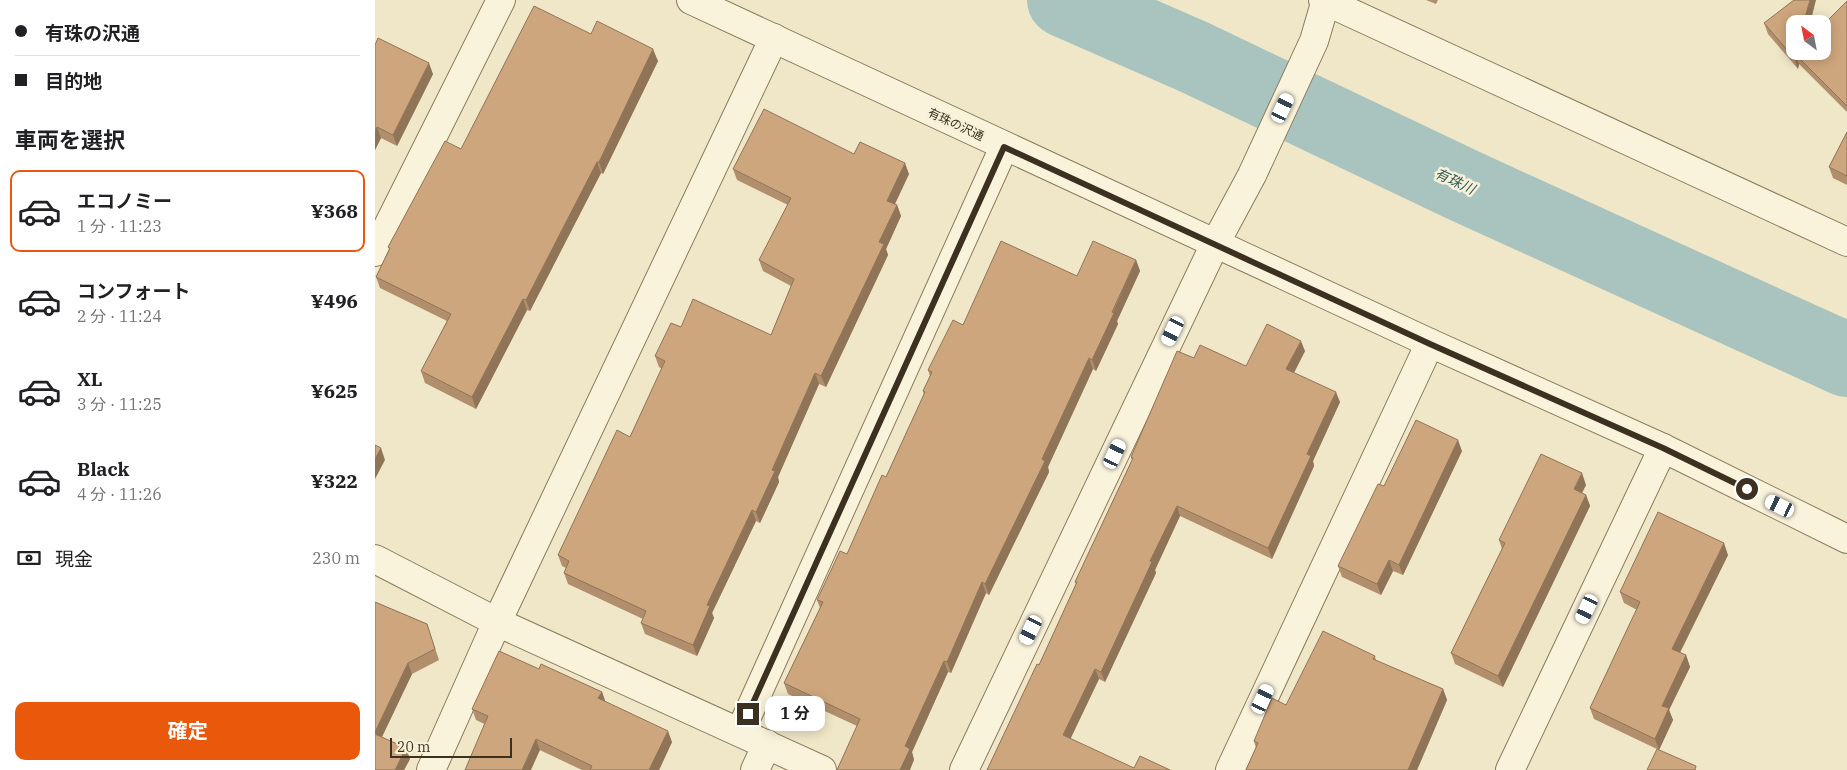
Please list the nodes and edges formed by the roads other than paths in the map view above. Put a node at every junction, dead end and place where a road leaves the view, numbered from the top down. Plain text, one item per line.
1 (501, 0) edge
2 (691, 0) edge
3 (1325, 0) edge
4 (774, 38) junction
5 (1004, 147) junction
6 (1847, 242) edge
7 (1215, 244) junction
8 (375, 252) edge
9 (1430, 344) junction
10 (1663, 448) junction
11 (1847, 539) edge
12 (375, 560) edge
13 (497, 622) junction
14 (740, 732) junction
15 (767, 744) junction
16 (431, 770) edge
17 (755, 770) edge
18 (822, 770) edge
19 (964, 770) edge
20 (1229, 770) edge
21 (1510, 770) edge

1 - 8 street
2 - 4 street, 有珠の沢通
3 - 6 street
3 - 7 street
4 - 5 street, 有珠の沢通
4 - 13 street
5 - 7 street, 有珠の沢通
5 - 14 street
7 - 9 street, 有珠の沢通
7 - 19 street
9 - 10 street, 有珠の沢通
9 - 20 street
10 - 11 street, 有珠の沢通
10 - 21 street
12 - 13 street
13 - 14 street
13 - 16 street
14 - 15 street
15 - 17 street
15 - 18 street

